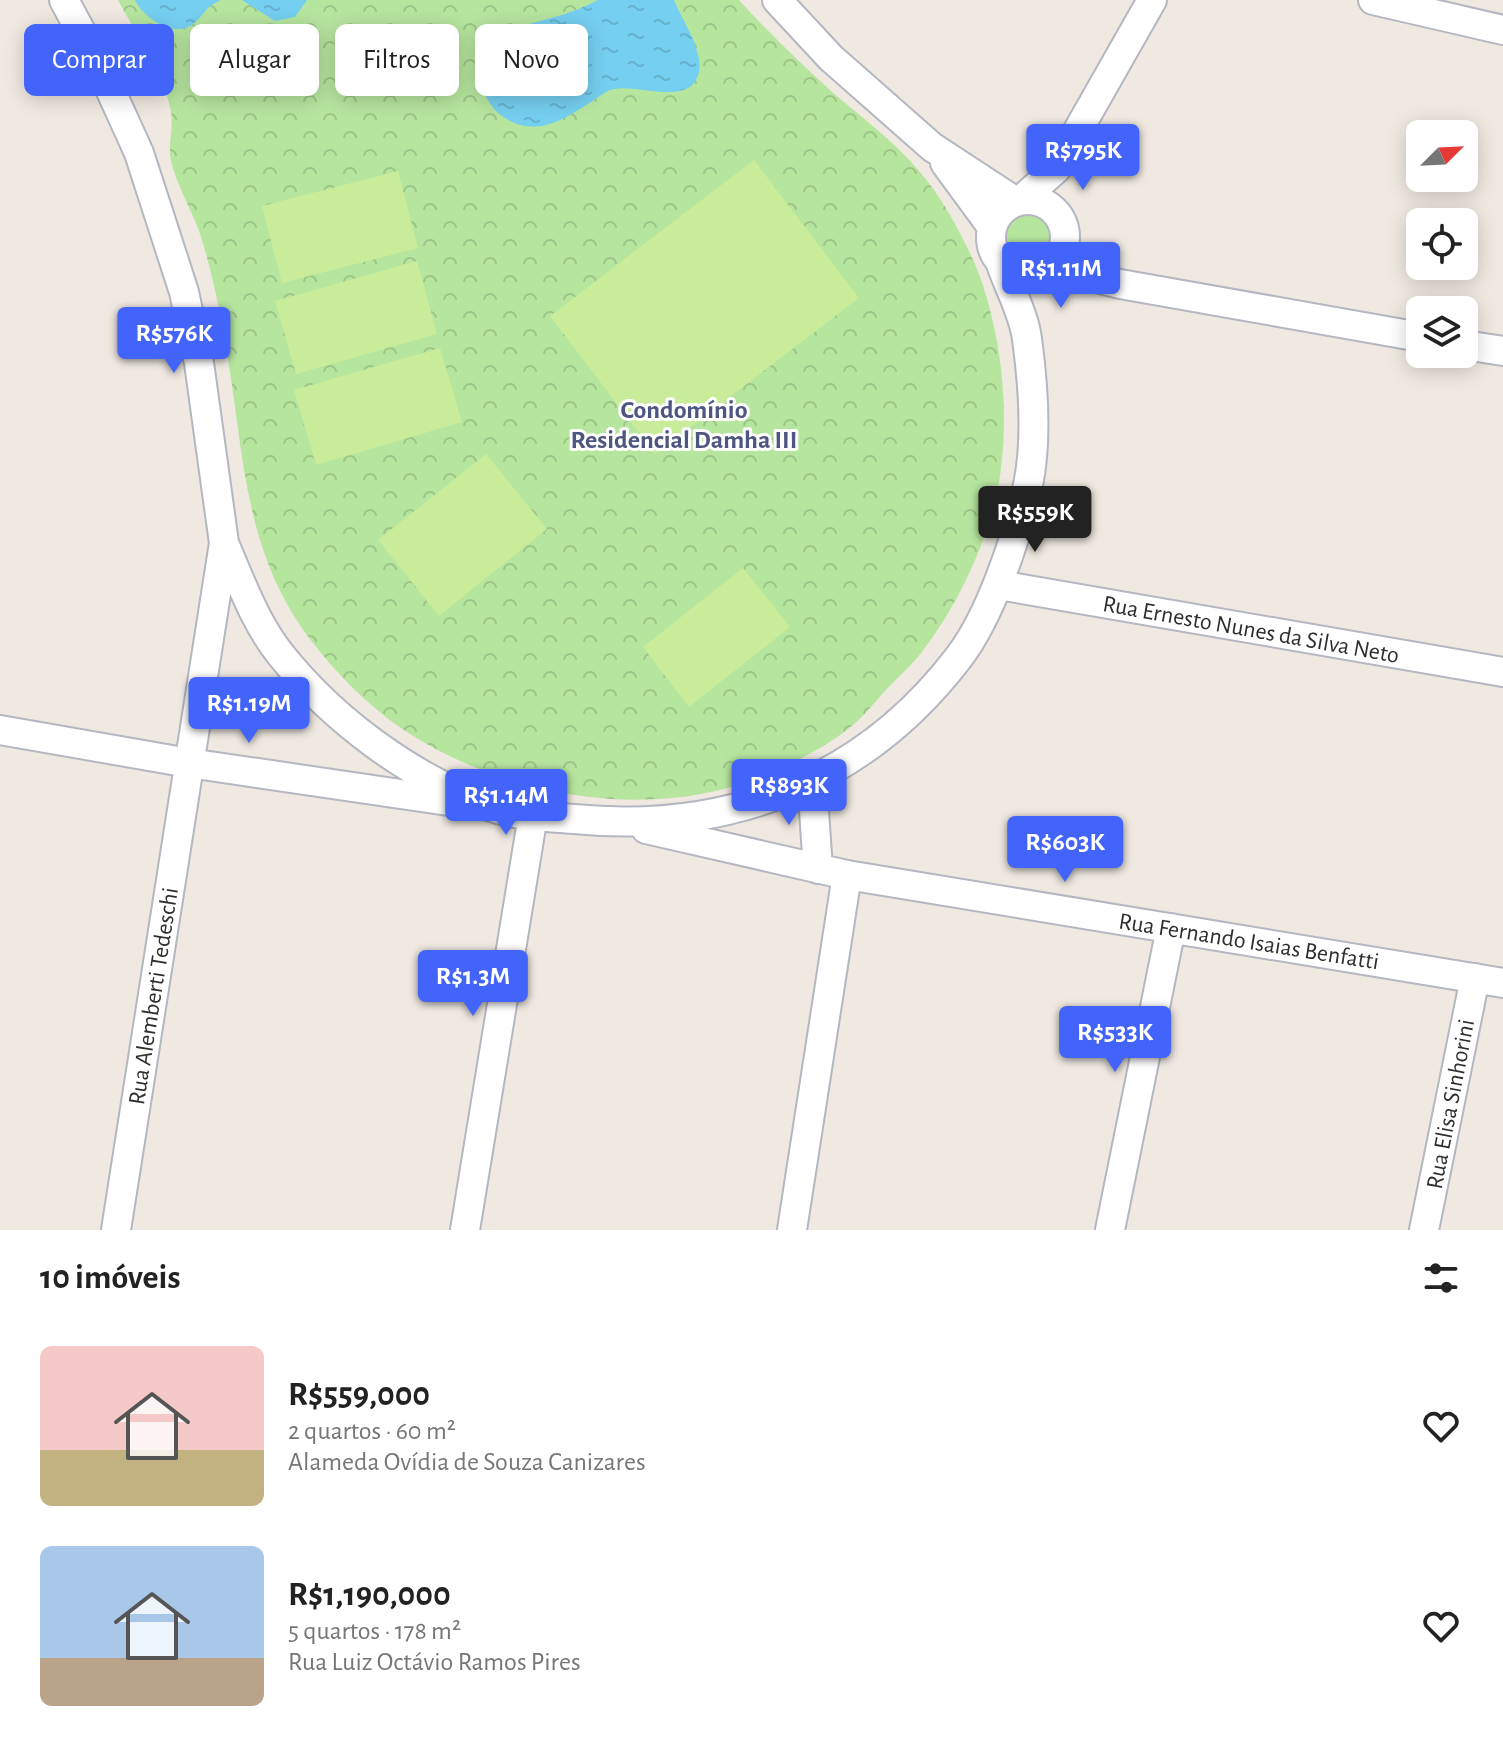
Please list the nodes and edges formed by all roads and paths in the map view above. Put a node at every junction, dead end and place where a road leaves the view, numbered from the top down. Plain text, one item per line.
1 (64, 0) edge
2 (777, 0) edge
3 (1152, 0) edge
4 (1373, 0) edge
5 (1503, 30) edge
6 (932, 147) junction
7 (1056, 169) junction
8 (1018, 201) junction
9 (992, 227) junction
10 (1054, 249) junction
11 (1001, 264) junction
12 (1406, 335) edge
13 (1027, 336) junction
14 (1478, 347) edge
15 (1503, 351) edge
16 (224, 543) junction
17 (999, 585) junction
18 (1503, 672) edge
19 (0, 730) edge
20 (189, 763) junction
21 (812, 782) junction
22 (490, 807) junction
23 (533, 815) junction
24 (619, 824) junction
25 (818, 869) junction
26 (847, 875) junction
27 (1171, 928) junction
28 (1475, 978) junction
29 (1503, 983) edge
30 (116, 1230) edge
31 (465, 1230) edge
32 (792, 1230) edge
33 (1110, 1230) edge
34 (1424, 1230) edge

1 - 16 street
2 - 6 street
3 - 7 street
4 - 5 street
6 - 8 street
6 - 9 street
7 - 8 street
7 - 10 street
8 - 9 street
8 - 10 street
9 - 11 street
10 - 11 street
10 - 12 street
10 - 13 street
11 - 13 street
13 - 17 street
14 - 15 street
16 - 20 street, Rua Alemberti Tedeschi
16 - 22 street
17 - 18 street, Rua Ernesto Nunes da Silva Neto
17 - 21 street
19 - 20 street
20 - 22 street
20 - 30 street, Rua Alemberti Tedeschi
21 - 24 street
21 - 25 street
22 - 23 street
23 - 24 street
23 - 31 street
24 - 25 street, Rua Fernando Isaias Benfatti
25 - 26 street, Rua Fernando Isaias Benfatti
26 - 27 street, Rua Fernando Isaias Benfatti
26 - 32 street
27 - 28 street, Rua Fernando Isaias Benfatti
27 - 33 street
28 - 29 street, Rua Fernando Isaias Benfatti
28 - 34 street, Rua Elisa Sinhorini

